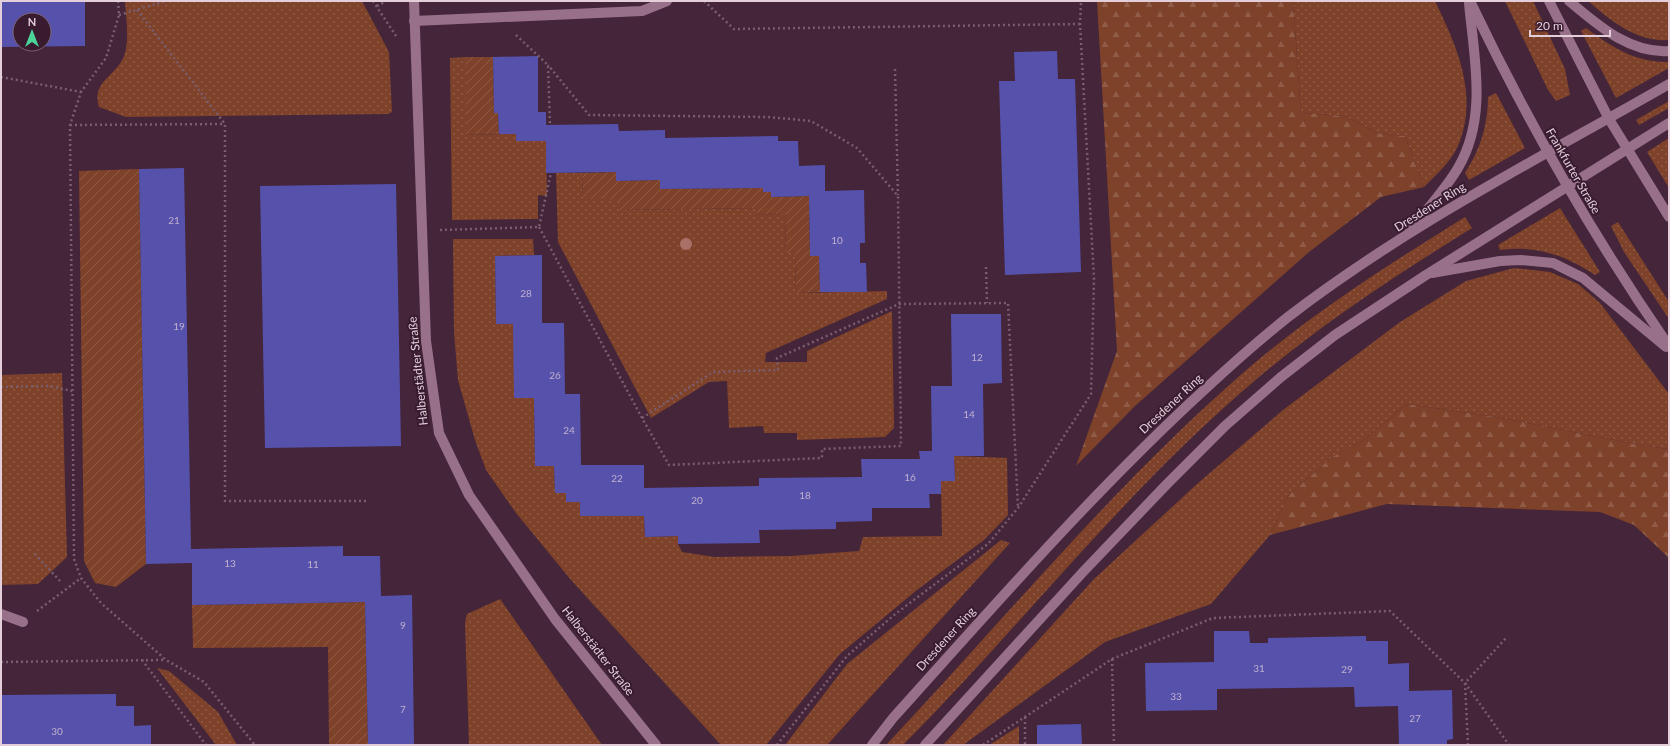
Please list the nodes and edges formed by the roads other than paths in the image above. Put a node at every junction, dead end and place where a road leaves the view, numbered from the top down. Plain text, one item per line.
1 (414, 1) edge
2 (667, 1) edge
3 (1469, 1) edge
4 (1549, 1) edge
5 (1569, 1) edge
6 (414, 21) junction
7 (1669, 51) edge
8 (1669, 84) edge
9 (1609, 119) junction
10 (1669, 123) edge
11 (1627, 150) junction
12 (1547, 153) junction
13 (1567, 188) junction
14 (1669, 217) edge
15 (1406, 236) junction
16 (1426, 274) junction
17 (1669, 346) edge
18 (1669, 350) edge
19 (1, 614) edge
20 (23, 622) road end
21 (656, 745) edge
22 (872, 745) edge
23 (925, 745) edge

1 - 6 street, Halberstädter Straße
2 - 6 street
3 - 12 street, Frankfurter Straße
3 - 15 street
4 - 9 street
5 - 7 street
6 - 21 street, Halberstädter Straße
8 - 9 street, Dresdener Ring
9 - 11 street
9 - 12 street, Dresdener Ring
10 - 11 street
11 - 13 street
11 - 14 street
12 - 13 street, Frankfurter Straße
12 - 15 street, Dresdener Ring
13 - 16 street
13 - 17 street, Frankfurter Straße
15 - 22 street, Dresdener Ring
16 - 18 street
16 - 23 street
19 - 20 street

